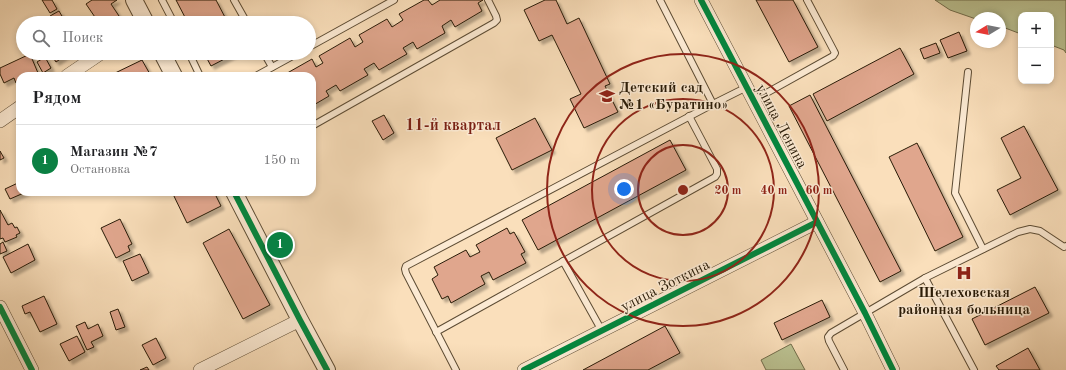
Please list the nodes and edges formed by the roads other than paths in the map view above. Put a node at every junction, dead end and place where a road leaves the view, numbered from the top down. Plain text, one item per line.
1 (134, 0) edge
2 (162, 0) edge
3 (234, 0) edge
4 (394, 0) edge
5 (488, 0) edge
6 (660, 0) edge
7 (701, 0) edge
8 (807, 0) edge
9 (142, 16) edge
10 (170, 16) edge
11 (243, 16) edge
12 (316, 43) edge
13 (91, 60) edge
14 (166, 60) edge
15 (192, 60) edge
16 (268, 60) edge
17 (285, 60) edge
18 (272, 67) junction
19 (73, 72) edge
20 (172, 72) edge
21 (198, 72) edge
22 (263, 72) edge
23 (968, 72) dead end
24 (747, 87) junction
25 (754, 100) junction
26 (713, 104) junction
27 (16, 111) edge
28 (689, 116) junction
29 (0, 121) edge
30 (316, 124) edge
31 (236, 196) edge
32 (818, 222) junction
33 (1065, 248) edge
34 (983, 249) junction
35 (563, 261) junction
36 (925, 278) junction
37 (0, 306) edge
38 (865, 313) junction
39 (300, 320) junction
40 (602, 331) junction
41 (436, 332) junction
42 (32, 370) edge
43 (200, 370) edge
44 (327, 370) edge
45 (456, 370) edge
46 (524, 370) edge
47 (844, 370) edge
48 (893, 370) edge
49 (974, 370) edge

1 - 9 street
2 - 10 lane
3 - 11 lane
4 - 12 lane
5 - 30 lane
6 - 26 lane
7 - 24 street, улица Ленина
8 - 25 lane
13 - 19 street
14 - 20 street
15 - 21 lane
16 - 18 lane
17 - 18 lane
18 - 22 lane
23 - 34 lane
24 - 25 street, улица Ленина
24 - 26 lane
25 - 32 street, улица Ленина
26 - 28 lane
27 - 29 street
28 - 35 lane
28 - 41 lane
31 - 39 street
32 - 38 street, улица Ленина
32 - 40 street, улица Зоткина
33 - 34 lane
34 - 36 lane
35 - 40 lane
35 - 41 lane
36 - 38 lane
36 - 49 lane
37 - 42 street
38 - 47 lane
38 - 48 street, улица Ленина
39 - 43 street
39 - 44 street
40 - 46 street, улица Зоткина
41 - 45 lane

